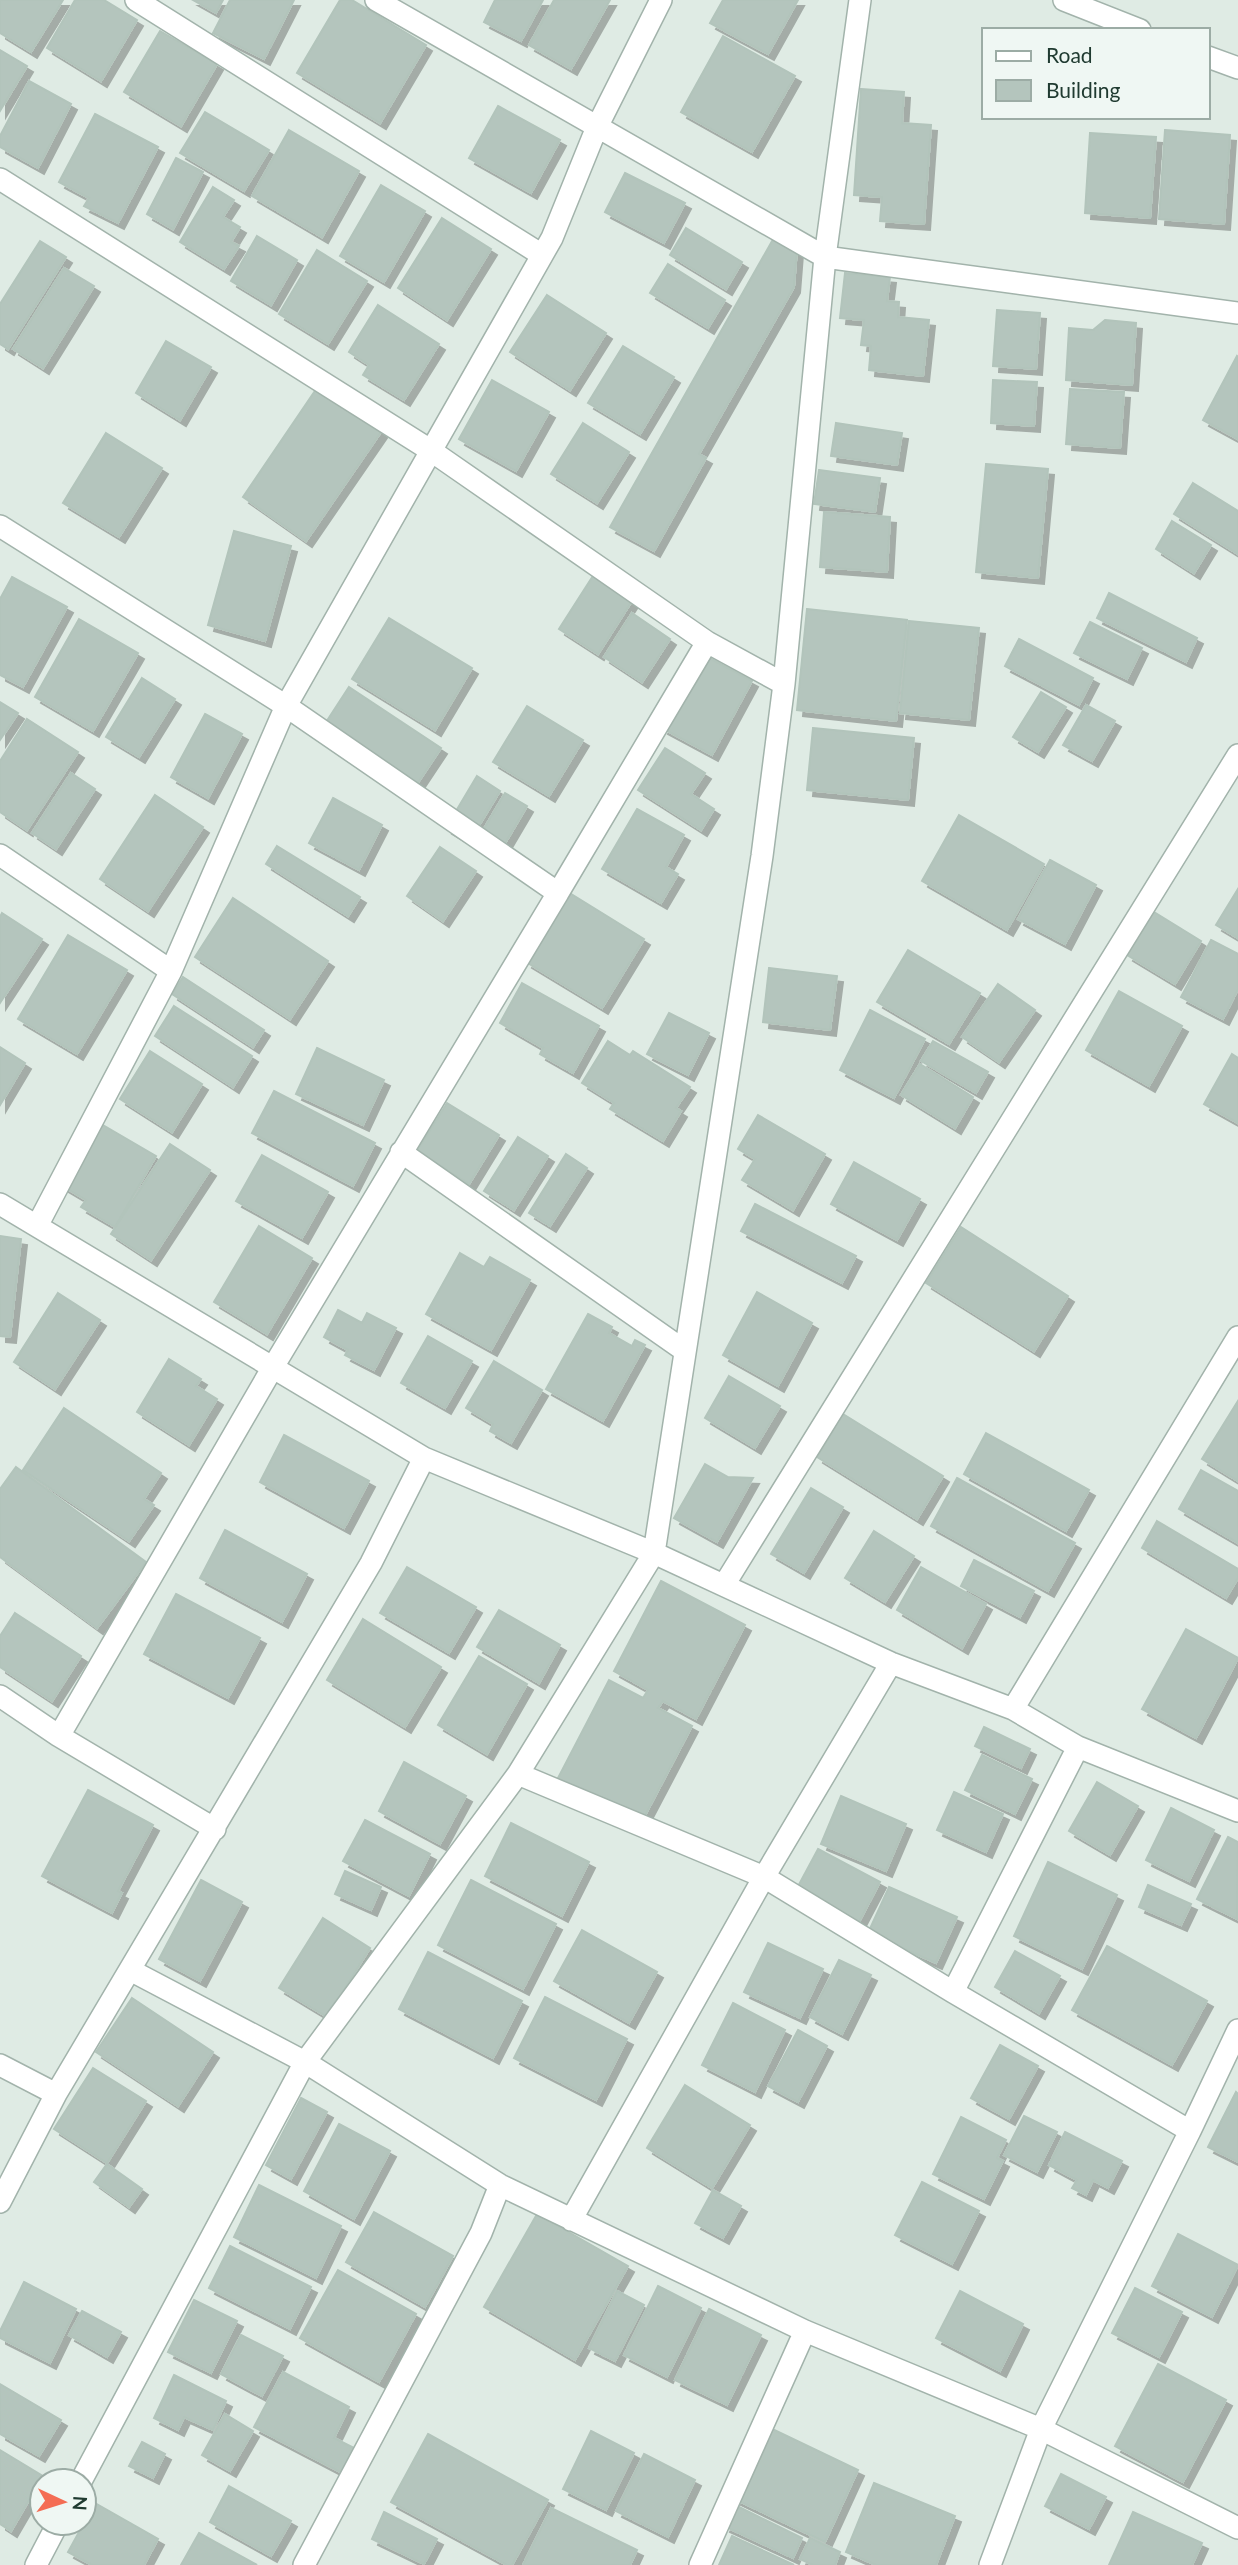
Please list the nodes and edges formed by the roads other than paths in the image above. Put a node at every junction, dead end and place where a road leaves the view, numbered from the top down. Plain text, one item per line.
1 (136, 0) edge
2 (376, 0) edge
3 (661, 0) edge
4 (860, 0) edge
5 (1063, 0) edge
6 (1135, 28) edge
7 (1210, 58) edge
8 (1238, 68) edge
9 (597, 127) junction
10 (0, 179) edge
11 (542, 255) junction
12 (825, 257) junction
13 (1238, 313) edge
14 (430, 450) junction
15 (0, 526) edge
16 (707, 642) junction
17 (784, 684) junction
18 (286, 706) junction
19 (1238, 755) edge
20 (0, 855) edge
21 (558, 893) junction
22 (171, 971) junction
23 (401, 1152) junction
24 (0, 1204) edge
25 (37, 1226) junction
26 (1238, 1337) edge
27 (685, 1351) junction
28 (273, 1367) junction
29 (424, 1458) junction
30 (654, 1553) junction
31 (724, 1586) junction
32 (891, 1663) junction
33 (0, 1696) edge
34 (1013, 1709) junction
35 (59, 1736) junction
36 (1078, 1747) junction
37 (518, 1774) junction
38 (1238, 1811) edge
39 (215, 1829) junction
40 (764, 1877) junction
41 (130, 1970) junction
42 (953, 1992) junction
43 (1238, 2030) edge
44 (305, 2062) junction
45 (0, 2066) edge
46 (57, 2094) junction
47 (1190, 2131) junction
48 (500, 2185) junction
49 (0, 2202) edge
50 (570, 2220) junction
51 (805, 2331) junction
52 (1041, 2429) junction
53 (88, 2467) edge
54 (1238, 2528) edge
55 (51, 2537) edge
56 (36, 2565) edge
57 (304, 2565) edge
58 (700, 2565) edge
59 (990, 2565) edge

1 - 11 street
2 - 9 street
3 - 9 street
4 - 12 street
5 - 6 street
7 - 8 street
9 - 11 street
9 - 12 street
10 - 14 street
11 - 14 street
12 - 13 street
12 - 17 street
14 - 16 street
14 - 18 street
15 - 18 street
16 - 17 street
16 - 21 street
17 - 27 street
18 - 21 street
18 - 22 street
19 - 31 street
20 - 22 street
21 - 23 street
22 - 25 street
23 - 27 street
23 - 28 street
24 - 25 street
25 - 28 street
26 - 34 street
27 - 30 street
28 - 29 street
28 - 35 street
29 - 30 street
29 - 39 street
30 - 31 street
30 - 37 street
31 - 32 street
32 - 34 street
32 - 40 street
33 - 35 street
34 - 36 street
35 - 39 street
36 - 38 street
36 - 42 street
37 - 40 street
37 - 44 street
39 - 41 street
40 - 42 street
40 - 50 street
41 - 44 street
41 - 46 street
42 - 47 street
43 - 47 street
44 - 48 street
44 - 53 street
45 - 46 street
46 - 49 street
47 - 52 street
48 - 50 street
48 - 57 street
50 - 51 street
51 - 52 street
51 - 58 street
52 - 54 street
52 - 59 street
55 - 56 street

